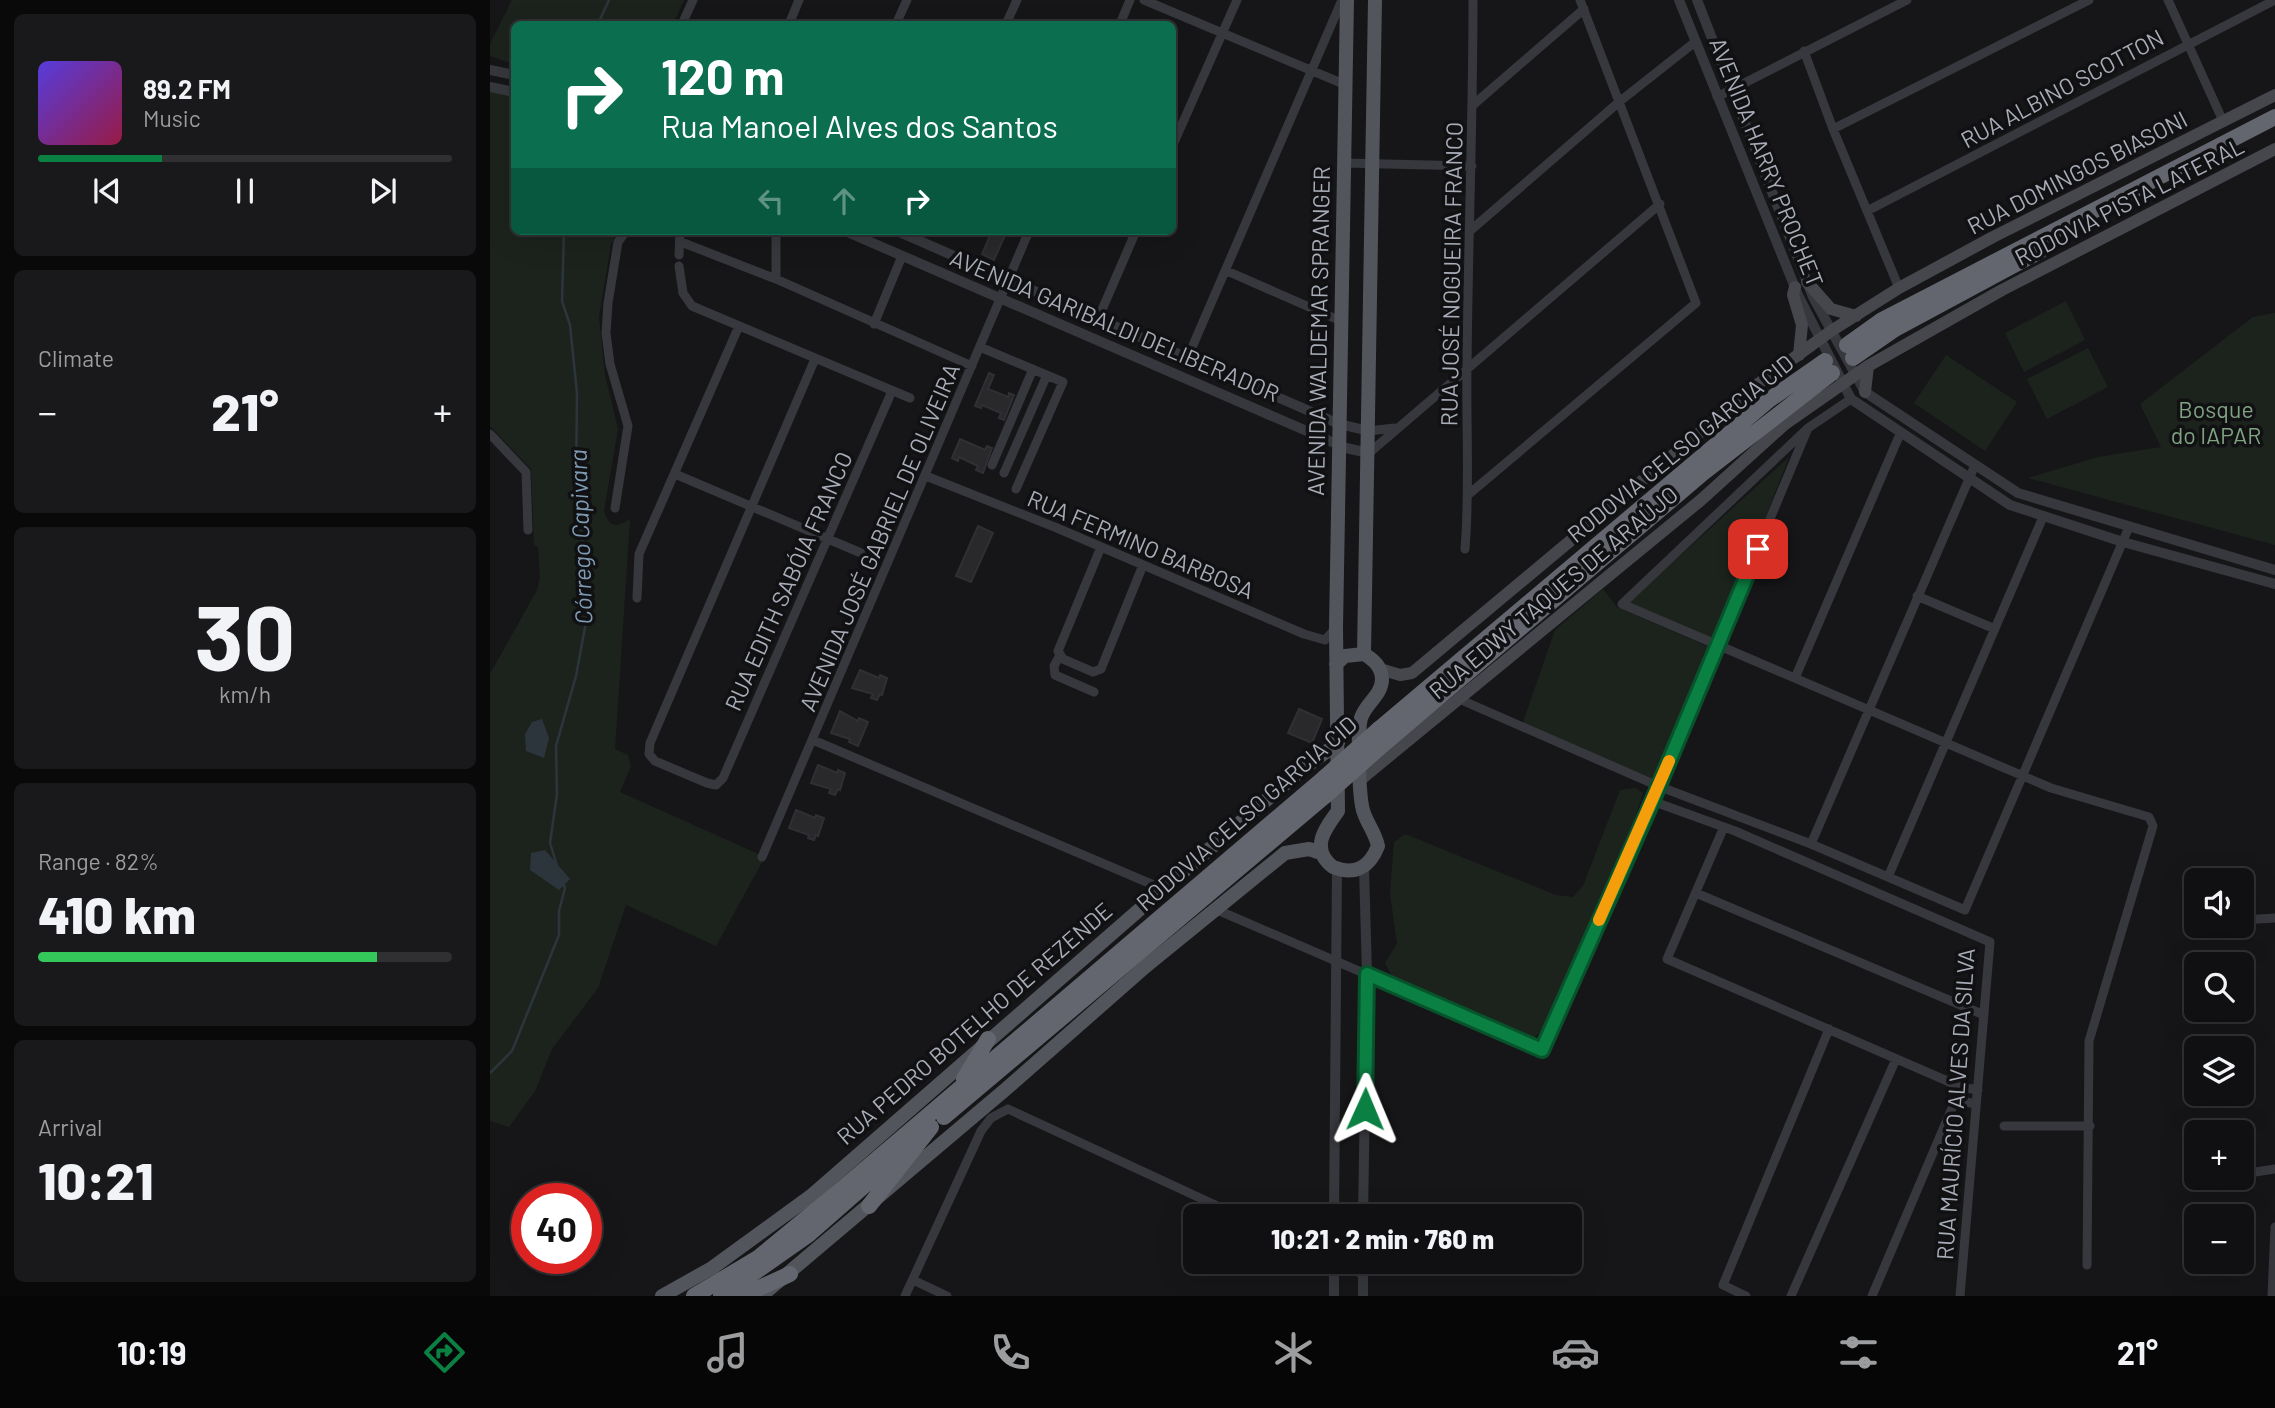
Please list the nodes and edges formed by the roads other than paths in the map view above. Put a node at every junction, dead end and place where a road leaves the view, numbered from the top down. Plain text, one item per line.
1 (693, 0) edge
2 (799, 0) edge
3 (907, 0) edge
4 (1017, 0) edge
5 (1130, 0) edge
6 (1144, 0) edge
7 (1237, 0) edge
8 (1345, 0) edge
9 (1375, 0) edge
10 (1473, 0) edge
11 (1679, 0) edge
12 (1697, 0) edge
13 (1907, 0) edge
14 (2089, 0) edge
15 (2168, 0) edge
16 (2275, 0) edge
17 (1582, 5) edge
18 (683, 21) edge
19 (790, 21) edge
20 (897, 21) edge
21 (1007, 21) edge
22 (1121, 21) edge
23 (1222, 32) junction
24 (1695, 42) junction
25 (2189, 43) junction
26 (1804, 51) junction
27 (490, 70) edge
28 (1312, 72) junction
29 (511, 74) edge
30 (1346, 85) junction
31 (490, 87) edge
32 (511, 91) edge
33 (1732, 91) junction
34 (2275, 95) edge
35 (1717, 97) junction
36 (1619, 102) junction
37 (1473, 105) junction
38 (2275, 117) edge
39 (2223, 121) junction
40 (1833, 129) junction
41 (2275, 129) edge
42 (1176, 138) edge
43 (2275, 149) edge
44 (1344, 163) junction
45 (1372, 164) junction
46 (1472, 166) junction
47 (1660, 204) junction
48 (1867, 211) junction
49 (1471, 230) junction
50 (623, 235) edge
51 (680, 235) edge
52 (776, 235) edge
53 (854, 235) edge
54 (913, 235) edge
55 (1027, 235) edge
56 (1134, 235) edge
57 (681, 242) junction
58 (679, 255) dead end
59 (902, 256) junction
60 (680, 266) dead end
61 (1227, 271) junction
62 (776, 279) junction
63 (1008, 280) junction
64 (1801, 285) junction
65 (1899, 288) junction
66 (1000, 297) junction
67 (1856, 316) junction
68 (1098, 319) junction
69 (1341, 321) junction
70 (874, 324) junction
71 (739, 326) junction
72 (1826, 335) junction
73 (980, 347) junction
74 (1899, 348) joint
75 (1799, 355) junction
76 (815, 359) junction
77 (1187, 359) junction
78 (972, 366) junction
79 (1868, 366) junction
80 (1033, 369) junction
81 (1466, 369) junction
82 (1833, 372) junction
83 (1046, 375) junction
84 (1856, 375) junction
85 (892, 391) junction
86 (1865, 392) junction
87 (910, 398) dead end
88 (1852, 399) junction
89 (1339, 424) junction
90 (1402, 425) junction
91 (1808, 428) junction
92 (1369, 430) junction
93 (490, 434) edge
94 (1900, 434) junction
95 (1771, 436) joint
96 (1340, 446) junction
97 (1369, 453) junction
98 (992, 465) dead end
99 (1975, 465) junction
100 (1004, 473) dead end
101 (675, 474) junction
102 (926, 476) junction
103 (1968, 480) junction
104 (1016, 489) dead end
105 (1469, 494) junction
106 (751, 507) junction
107 (615, 508) dead end
108 (2043, 517) junction
109 (2129, 527) junction
110 (528, 530) dead end
111 (827, 539) junction
112 (2123, 542) junction
113 (1101, 547) junction
114 (1465, 549) dead end
115 (861, 553) dead end
116 (1143, 565) junction
117 (2275, 570) edge
118 (2275, 584) edge
119 (1917, 596) junction
120 (637, 598) dead end
121 (1336, 628) junction
122 (1995, 629) junction
123 (1718, 645) junction
124 (1364, 654) junction
125 (1060, 655) junction
126 (1336, 664) junction
127 (1380, 669) junction
128 (1795, 678) junction
129 (1094, 692) dead end
130 (1460, 699) junction
131 (1868, 710) junction
132 (813, 740) junction
133 (1338, 743) junction
134 (1947, 743) junction
135 (2022, 776) junction
136 (1360, 780) junction
137 (1658, 786) junction
138 (1652, 802) junction
139 (1723, 828) junction
140 (1811, 844) junction
141 (1321, 853) junction
142 (762, 857) dead end
143 (1364, 868) junction
144 (1337, 869) junction
145 (1888, 877) junction
146 (1163, 889) junction
147 (1696, 893) junction
148 (1215, 909) junction
149 (2275, 918) edge
150 (2254, 919) edge
151 (1338, 962) junction
152 (1367, 974) junction
153 (1984, 1015) junction
154 (1829, 1029) junction
155 (988, 1039) junction
156 (1896, 1059) junction
157 (1961, 1087) junction
158 (1006, 1089) junction
159 (1978, 1090) junction
160 (955, 1094) junction
161 (1956, 1100) junction
162 (1976, 1104) junction
163 (1008, 1109) junction
164 (2004, 1126) dead end
165 (2090, 1126) junction
166 (931, 1127) junction
167 (954, 1133) junction
168 (974, 1145) junction
169 (2275, 1169) edge
170 (2254, 1172) edge
171 (1213, 1204) edge
172 (1335, 1204) edge
173 (1363, 1204) edge
174 (869, 1206) junction
175 (2275, 1227) edge
176 (2087, 1265) dead end
177 (790, 1274) junction
178 (1334, 1274) edge
179 (1363, 1274) edge
180 (913, 1280) junction
181 (662, 1296) edge
182 (694, 1296) edge
183 (721, 1296) edge
184 (742, 1296) edge
185 (761, 1296) edge
186 (905, 1296) edge
187 (947, 1296) edge
188 (1334, 1296) edge
189 (1363, 1296) edge
190 (1746, 1296) edge
191 (1791, 1296) edge
192 (1872, 1296) edge
193 (1960, 1296) edge
194 (2272, 1296) edge

1 - 18 street
2 - 19 street
3 - 20 street
4 - 21 street
5 - 22 street
6 - 23 street
7 - 23 street
8 - 28 street
8 - 30 main road, AVENIDA WALDEMAR SPRANGER
9 - 45 main road
10 - 37 street, RUA JOSÉ NOGUEIRA FRANCO
11 - 24 street, AVENIDA HARRY PROCHET
12 - 33 street, AVENIDA HARRY PROCHET
13 - 26 street
14 - 40 street
15 - 25 street
16 - 25 street, RUA ALBINO SCOTTON
17 - 36 street
17 - 37 street
23 - 28 street
23 - 42 street
24 - 35 street, AVENIDA HARRY PROCHET
24 - 36 street
25 - 39 street
25 - 48 street, RUA ALBINO SCOTTON
26 - 33 street
26 - 40 street
27 - 29 street
28 - 30 street
28 - 61 street
30 - 44 main road, AVENIDA WALDEMAR SPRANGER
31 - 32 street
33 - 35 street
33 - 64 street, AVENIDA HARRY PROCHET
34 - 39 main road, RUA DOMINGOS BIASONI
35 - 64 street, AVENIDA HARRY PROCHET
36 - 47 street
36 - 49 street
37 - 46 street, RUA JOSÉ NOGUEIRA FRANCO
38 - 41 highway
39 - 65 main road, RUA DOMINGOS BIASONI
40 - 48 street
43 - 74 main road, RODOVIA PISTA LATERAL
44 - 45 street
44 - 69 main road, AVENIDA WALDEMAR SPRANGER
45 - 46 street
45 - 92 main road
46 - 49 street, RUA JOSÉ NOGUEIRA FRANCO
47 - 81 street
47 - 105 street
48 - 65 street
49 - 81 street, RUA JOSÉ NOGUEIRA FRANCO
50 - 107 street
51 - 57 street
52 - 62 street
53 - 59 street, AVENIDA GARIBALDI DELIBERADOR
54 - 63 street, AVENIDA GARIBALDI DELIBERADOR
55 - 63 street, AVENIDA JOSÉ GABRIEL DE OLIVEIRA
56 - 68 street
57 - 58 street
57 - 62 street
59 - 66 street, AVENIDA GARIBALDI DELIBERADOR
59 - 70 street
60 - 71 street
61 - 69 street
61 - 77 street
62 - 70 street
63 - 66 street, AVENIDA JOSÉ GABRIEL DE OLIVEIRA
63 - 68 street, AVENIDA GARIBALDI DELIBERADOR
64 - 67 main road
64 - 72 street, AVENIDA HARRY PROCHET
64 - 75 main road
65 - 67 main road, RODOVIA CELSO GARCIA CID
66 - 73 street, AVENIDA JOSÉ GABRIEL DE OLIVEIRA
66 - 96 street, AVENIDA GARIBALDI DELIBERADOR
67 - 72 main road, RODOVIA CELSO GARCIA CID
68 - 77 street, AVENIDA GARIBALDI DELIBERADOR
69 - 89 main road, AVENIDA WALDEMAR SPRANGER
70 - 78 street
71 - 76 street
71 - 101 street
72 - 75 main road, RODOVIA CELSO GARCIA CID
72 - 82 street
72 - 84 street
73 - 78 street, AVENIDA JOSÉ GABRIEL DE OLIVEIRA
73 - 80 street
74 - 79 main road, RODOVIA CELSO GARCIA CID
75 - 127 main road, RODOVIA CELSO GARCIA CID
76 - 85 street
76 - 106 street
77 - 89 street, AVENIDA GARIBALDI DELIBERADOR
78 - 102 street, AVENIDA JOSÉ GABRIEL DE OLIVEIRA
79 - 84 main road, RODOVIA CELSO GARCIA CID
79 - 86 main road
80 - 83 street
80 - 98 street
81 - 90 street
81 - 105 street, RUA JOSÉ NOGUEIRA FRANCO
82 - 84 main road, RODOVIA CELSO GARCIA CID
82 - 88 street
82 - 95 main road, RODOVIA CELSO GARCIA CID
82 - 160 highway, RODOVIA CELSO GARCIA CID, bridge
82 - 166 highway, RODOVIA CELSO GARCIA CID, bridge
83 - 100 street
83 - 104 street
84 - 86 street
85 - 87 street
85 - 111 street, RUA EDITH SABÓIA FRANCO
86 - 99 street
88 - 91 street
88 - 94 street
89 - 92 street, AVENIDA GARIBALDI DELIBERADOR
89 - 96 main road, AVENIDA WALDEMAR SPRANGER
90 - 92 street
90 - 97 street
91 - 123 street
91 - 123 street
92 - 97 main road
93 - 110 street
94 - 103 street
94 - 128 street
95 - 130 main road, RUA EDWY TAQUES DE ARAÚJO
96 - 97 street, AVENIDA GARIBALDI DELIBERADOR
96 - 121 main road, AVENIDA WALDEMAR SPRANGER
97 - 124 main road
99 - 103 street
99 - 109 street
101 - 106 street
101 - 120 street
102 - 113 street, RUA FERMINO BARBOSA
102 - 132 street, AVENIDA JOSÉ GABRIEL DE OLIVEIRA
103 - 108 street
103 - 119 street
105 - 114 street, RUA JOSÉ NOGUEIRA FRANCO
106 - 111 street
106 - 111 street, RUA EDITH SABÓIA FRANCO
108 - 112 street
108 - 122 street
109 - 112 street
109 - 117 street
111 - 115 street
112 - 118 street
112 - 135 street
113 - 116 street, RUA FERMINO BARBOSA
113 - 125 street
116 - 121 street, RUA FERMINO BARBOSA
116 - 125 street
119 - 122 street
119 - 131 street
121 - 126 main road, AVENIDA WALDEMAR SPRANGER
122 - 134 street
123 - 128 street
123 - 137 street
124 - 126 main road
124 - 127 main road
125 - 129 street
126 - 133 main road, AVENIDA WALDEMAR SPRANGER
127 - 136 main road
128 - 131 street
130 - 136 main road, RUA EDWY TAQUES DE ARAÚJO
130 - 137 street
131 - 134 street
131 - 140 street
132 - 142 street, AVENIDA JOSÉ GABRIEL DE OLIVEIRA
132 - 146 street
133 - 141 main road, AVENIDA WALDEMAR SPRANGER
133 - 146 main road, RUA PEDRO BOTELHO DE REZENDE
134 - 135 street
134 - 145 street
135 - 145 street
135 - 165 street
136 - 143 main road
137 - 138 street
137 - 140 street
138 - 139 street, RUA MAURÍCIO ALVES DA SILVA
138 - 152 street
139 - 147 street
139 - 153 street, RUA MAURÍCIO ALVES DA SILVA
140 - 145 street
141 - 144 main road
141 - 148 main road
143 - 144 main road
143 - 152 street
144 - 151 street
146 - 155 main road, RUA PEDRO BOTELHO DE REZENDE
147 - 153 street
147 - 154 street
148 - 151 street
148 - 158 main road
149 - 150 street
151 - 152 street
151 - 172 street
152 - 173 street
153 - 159 street, RUA MAURÍCIO ALVES DA SILVA
154 - 156 street
154 - 190 street
155 - 160 highway
155 - 181 main road, RUA PEDRO BOTELHO DE REZENDE
156 - 157 street
156 - 191 street
157 - 159 street
157 - 161 street
158 - 163 street
158 - 167 main road
159 - 162 street, RUA MAURÍCIO ALVES DA SILVA
160 - 182 highway, RODOVIA CELSO GARCIA CID
161 - 162 street
161 - 192 street
162 - 193 street, RUA MAURÍCIO ALVES DA SILVA
163 - 168 street
163 - 171 street
164 - 165 street
165 - 176 street
166 - 174 highway
166 - 183 highway, RODOVIA CELSO GARCIA CID
167 - 168 street
167 - 174 main road
168 - 180 street
169 - 170 street
174 - 177 main road
175 - 194 street
177 - 184 highway
177 - 185 main road
178 - 188 street
179 - 189 street
180 - 186 street
180 - 187 street

